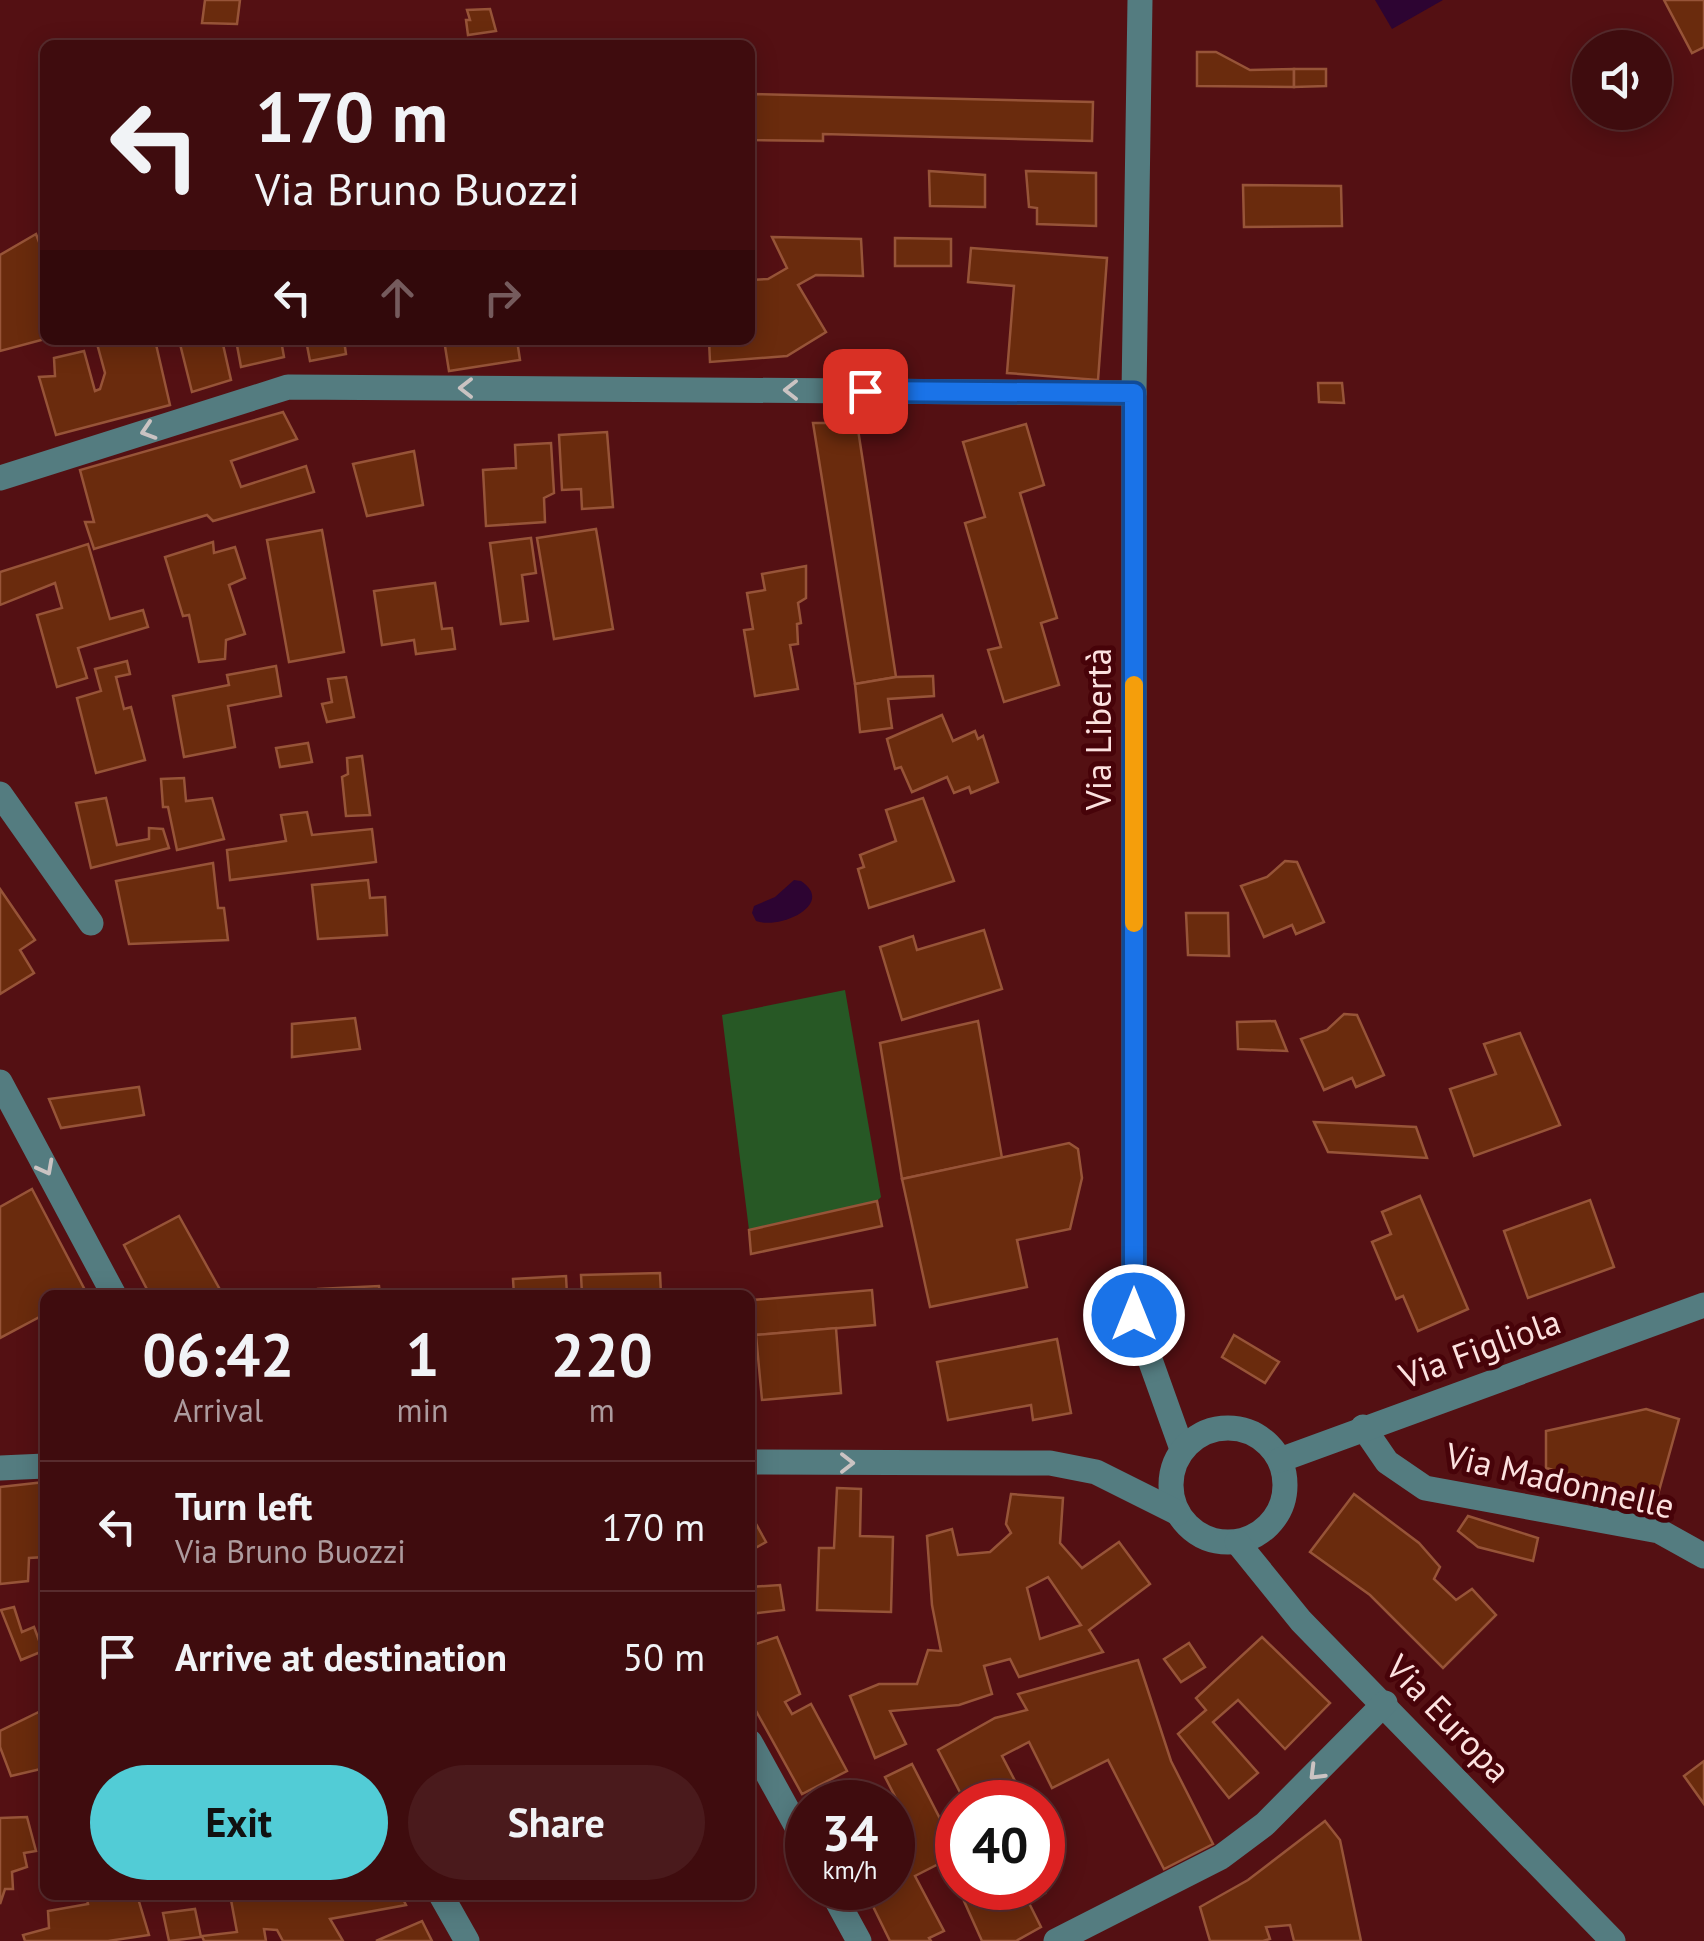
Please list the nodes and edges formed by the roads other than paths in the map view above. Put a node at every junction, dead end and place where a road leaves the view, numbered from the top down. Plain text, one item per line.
1 (1140, 0) edge
2 (1134, 393) junction
3 (0, 478) edge
4 (0, 794) edge
5 (91, 923) dead end
6 (0, 1082) edge
7 (111, 1290) edge
8 (1704, 1306) edge
9 (1363, 1427) junction
10 (1182, 1450) junction
11 (1280, 1460) junction
12 (755, 1462) edge
13 (40, 1466) edge
14 (0, 1468) edge
15 (1178, 1513) junction
16 (1237, 1542) junction
17 (1704, 1556) edge
18 (1385, 1703) junction
19 (755, 1751) edge
20 (785, 1805) edge
21 (445, 1900) edge
22 (842, 1910) edge
23 (467, 1941) edge
24 (859, 1941) edge
25 (1056, 1941) edge
26 (1613, 1941) edge

1 - 2 street, Via Libertà
2 -> 3 street
2 - 10 street, Via Libertà
4 - 5 street
6 -> 7 street
8 - 9 street, Via Figliola
9 - 11 street, Via Figliola
9 - 17 street, Via Madonnelle
10 - 11 street
10 - 15 street
11 - 16 street
12 -> 15 street
13 - 14 street
15 - 16 street
16 - 18 street, Via Europa
18 -> 25 street
18 - 26 street, Via Europa
19 - 20 street
21 - 23 street
22 - 24 street

